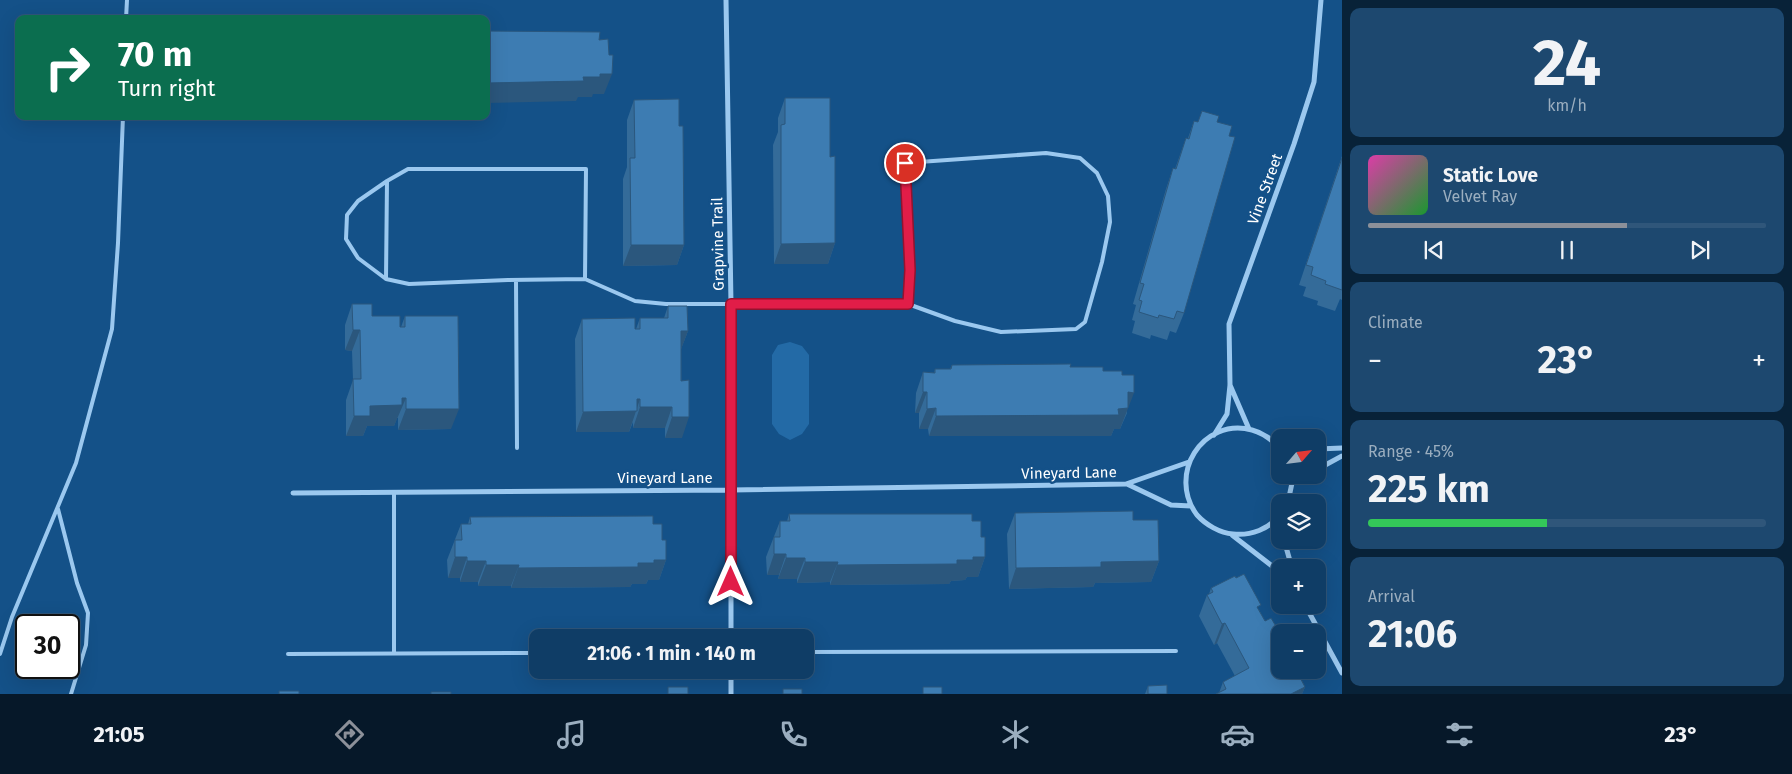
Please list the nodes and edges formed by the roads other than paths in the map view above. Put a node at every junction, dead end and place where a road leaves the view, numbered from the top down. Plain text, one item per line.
1 (127, 0) edge
2 (726, 0) edge
3 (1320, 0) edge
4 (126, 15) edge
5 (123, 120) edge
6 (387, 182) junction
7 (386, 279) junction
8 (585, 279) junction
9 (516, 280) junction
10 (731, 304) junction
11 (908, 304) junction
12 (1230, 384) junction
13 (1249, 429) junction
14 (1214, 434) junction
15 (1271, 440) edge
16 (516, 448) dead end
17 (1342, 448) edge
18 (1326, 449) edge
19 (1342, 456) edge
20 (1189, 462) junction
21 (1326, 465) edge
22 (1126, 484) junction
23 (731, 490) junction
24 (394, 493) junction
25 (293, 494) dead end
26 (1191, 506) junction
27 (58, 509) junction
28 (1271, 524) edge
29 (1232, 534) junction
30 (1271, 565) edge
31 (1310, 614) edge
32 (731, 629) edge
33 (1176, 651) dead end
34 (814, 652) edge
35 (394, 653) junction
36 (529, 653) edge
37 (0, 654) edge
38 (288, 654) dead end
39 (1342, 673) edge
40 (731, 679) edge
41 (71, 694) edge
42 (731, 694) edge

1 - 4 lane
2 - 10 street, Grapvine Trail
3 - 12 street, Vine Street
5 - 27 lane
6 - 7 lane
6 - 7 lane
6 - 8 lane
7 - 9 lane
8 - 9 lane
8 - 10 lane
9 - 16 lane
10 - 11 lane
10 - 23 street, Grapvine Trail
11 - 11 lane
12 - 13 street, Vine Street
12 - 14 street, Vine Street
13 - 14 street, Vine Street
13 - 15 street
14 - 20 street, Vine Street
17 - 18 street
19 - 21 street
20 - 22 street, Vineyard Lane
20 - 26 street, Vine Street
22 - 23 street, Vineyard Lane
22 - 26 street, Vineyard Lane
23 - 24 street, Vineyard Lane
23 - 32 street, Grapvine Trail
24 - 25 street, Vineyard Lane
24 - 35 lane
26 - 29 street, Vine Street
27 - 37 lane
27 - 41 lane
28 - 29 street, Vine Street
29 - 30 street, Vine Street
31 - 39 street
33 - 34 lane
35 - 36 lane
35 - 38 lane
40 - 42 street

